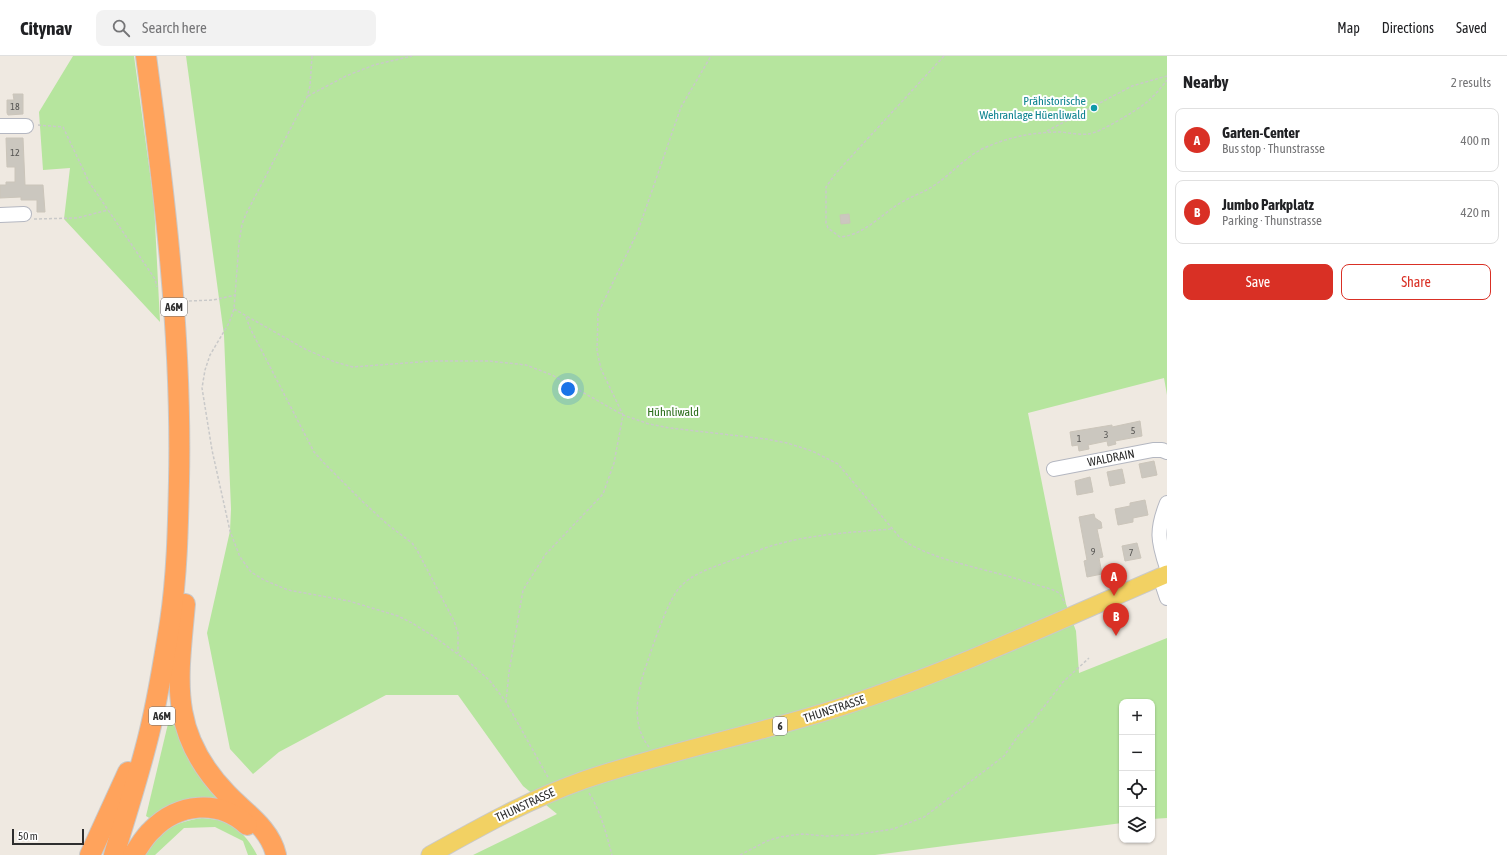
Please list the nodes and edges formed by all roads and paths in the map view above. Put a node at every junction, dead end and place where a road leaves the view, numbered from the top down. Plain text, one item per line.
1 (146, 56) edge
2 (154, 56) edge
3 (312, 56) edge
4 (412, 56) edge
5 (711, 56) edge
6 (944, 56) edge
7 (1167, 76) edge
8 (1167, 80) edge
9 (307, 97) junction
10 (0, 126) edge
11 (26, 126) joint
12 (1045, 132) junction
13 (108, 210) junction
14 (0, 215) edge
15 (27, 217) joint
16 (158, 294) dead end
17 (236, 295) junction
18 (189, 302) dead end
19 (234, 309) junction
20 (246, 317) junction
21 (623, 415) junction
22 (1167, 452) edge
23 (1054, 469) dead end
24 (1167, 503) edge
25 (892, 529) junction
26 (1165, 573) edge
27 (182, 575) junction
28 (1167, 598) edge
29 (1070, 617) junction
30 (170, 622) junction
31 (458, 654) junction
32 (1089, 658) dead end
33 (506, 702) junction
34 (645, 750) dead end
35 (583, 780) junction
36 (554, 792) junction
37 (744, 854) edge
38 (90, 855) edge
39 (114, 855) edge
40 (127, 855) edge
41 (133, 855) edge
42 (267, 855) edge
43 (276, 855) edge
44 (430, 855) edge
45 (612, 855) edge
46 (740, 855) edge

1 - 30 highway, A6M
2 - 27 highway, A6M
3 - 9 path
4 - 9 path
5 - 21 path
6 - 12 path
7 - 12 path
8 - 12 path
9 - 17 path
10 - 11 street
11 - 13 path
13 - 15 path
13 - 16 path
14 - 15 street
17 - 18 path
17 - 19 path
19 - 20 path
19 - 31 path
20 - 21 path
20 - 31 path
21 - 25 path
21 - 33 path
22 - 23 street, WALDRAIN
24 - 26 street
25 - 29 path
25 - 34 path
26 - 28 street
26 - 29 main road, THUNSTRASSE / 6
27 - 40 highway, A6M
27 - 43 highway
29 - 35 main road, THUNSTRASSE / 6
30 - 38 highway
30 - 39 highway, A6M
31 - 33 path
32 - 37 path
33 - 36 path
35 - 36 main road, THUNSTRASSE / 6
35 - 45 path
36 - 44 main road, THUNSTRASSE / 6
37 - 46 path
41 - 42 highway

